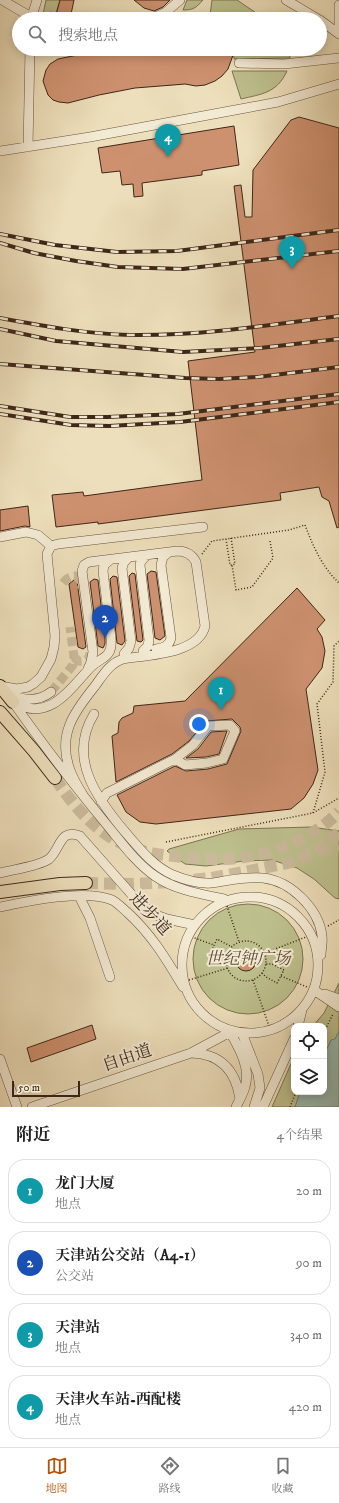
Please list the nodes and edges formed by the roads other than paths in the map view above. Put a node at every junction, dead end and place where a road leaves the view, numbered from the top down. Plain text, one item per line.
1 (2, 0) edge
2 (36, 0) edge
3 (180, 0) edge
4 (286, 0) edge
5 (339, 5) edge
6 (21, 12) edge
7 (33, 12) edge
8 (166, 12) edge
9 (306, 12) edge
10 (339, 24) edge
11 (327, 26) edge
12 (339, 34) edge
13 (30, 56) edge
14 (339, 58) edge
15 (239, 63) dead end
16 (339, 84) edge
17 (28, 147) junction
18 (0, 151) edge
19 (202, 527) dead end
20 (0, 537) edge
21 (51, 546) junction
22 (169, 552) junction
23 (147, 555) junction
24 (129, 557) junction
25 (110, 560) junction
26 (143, 651) junction
27 (124, 654) junction
28 (103, 658) junction
29 (88, 669) junction
30 (5, 691) edge
31 (51, 692) tunnel mouth
32 (0, 712) edge
33 (94, 714) dead end
34 (175, 759) junction
35 (55, 778) tunnel mouth
36 (83, 795) junction
37 (101, 801) junction
38 (0, 873) edge
39 (86, 882) tunnel mouth
40 (0, 892) edge
41 (79, 896) junction
42 (224, 899) junction
43 (0, 907) edge
44 (195, 925) junction
45 (320, 960) junction
46 (110, 977) dead end
47 (183, 985) junction
48 (314, 990) junction
49 (338, 1004) edge
50 (302, 1010) junction
51 (299, 1023) edge
52 (230, 1032) junction
53 (242, 1033) junction
54 (291, 1046) edge
55 (191, 1053) junction
56 (0, 1059) edge
57 (238, 1103) edge
58 (17, 1107) edge
59 (32, 1107) edge
60 (254, 1107) edge
61 (263, 1107) edge

1 - 6 street
2 - 7 street
3 - 8 street
4 - 9 street
5 - 10 street
11 - 12 street
13 - 17 street
14 - 15 street
16 - 17 street
17 - 18 street
19 - 21 street
20 - 21 street
21 - 30 street
22 - 23 street
22 - 26 street
22 - 36 street
23 - 24 street
23 - 26 street
24 - 25 street
24 - 27 street
25 - 28 street
25 - 29 street
26 - 27 street
27 - 28 street
28 - 29 street
29 - 30 street
30 - 31 street
30 - 36 street
32 - 35 main road
33 - 37 street
34 - 34 street
34 - 37 street
36 - 42 street
37 - 45 street
38 - 44 street
39 - 40 main road
41 - 43 street, 进步道
41 - 46 street
41 - 47 street, 进步道
42 - 44 street
42 - 45 street
44 - 47 street
45 - 48 street
47 - 52 street, 进步道
48 - 49 street
48 - 50 street
50 - 51 street
50 - 53 street
52 - 53 street
52 - 55 street, 自由道
52 - 57 street
53 - 60 street
54 - 61 street
55 - 57 street
55 - 59 street, 自由道
56 - 58 street

